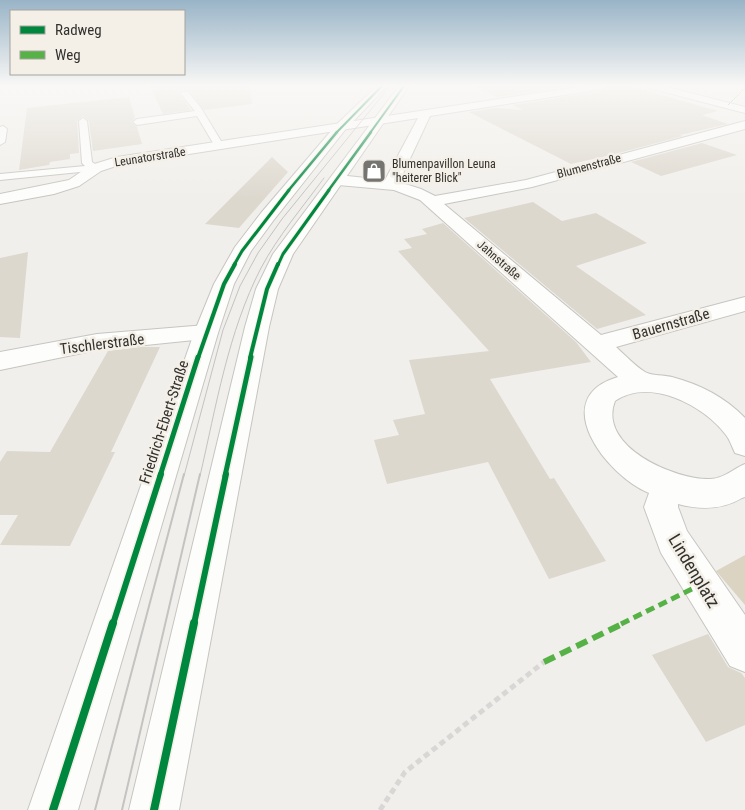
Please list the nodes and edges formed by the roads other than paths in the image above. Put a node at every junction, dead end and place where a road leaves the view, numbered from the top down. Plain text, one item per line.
1 (83, 124) edge
2 (206, 124) edge
3 (344, 124) edge
4 (359, 124) edge
5 (378, 124) edge
6 (420, 124) edge
7 (745, 125) edge
8 (341, 127) junction
9 (3, 129) dead end
10 (0, 142) edge
11 (219, 146) junction
12 (96, 168) junction
13 (0, 177) edge
14 (338, 180) junction
15 (390, 185) junction
16 (0, 199) edge
17 (432, 202) junction
18 (745, 304) edge
19 (206, 333) junction
20 (598, 344) junction
21 (0, 361) edge
22 (640, 382) junction
23 (741, 431) edge
24 (745, 478) edge
25 (667, 486) junction
26 (745, 651) edge
27 (53, 810) edge
28 (154, 810) edge

1 - 12 lane
2 - 11 lane
3 - 8 street, Friedrich-Ebert-Straße
4 - 8 street, Leunatorstraße
5 - 14 street
6 - 15 street
7 - 17 street, Blumenstraße
8 - 11 street, Leunatorstraße
8 - 19 street, Friedrich-Ebert-Straße
9 - 10 lane
11 - 12 street, Leunatorstraße
12 - 13 lane
12 - 16 street, Leunatorstraße
14 - 15 street, Jahnstraße
14 - 28 street
15 - 17 street, Jahnstraße
17 - 20 street, Jahnstraße
18 - 20 street, Bauernstraße
19 - 21 street, Tischlerstraße
19 - 27 street, Friedrich-Ebert-Straße
20 - 22 street, Jahnstraße
22 - 23 street
22 - 25 street
24 - 25 street
25 - 26 street, Lindenplatz

